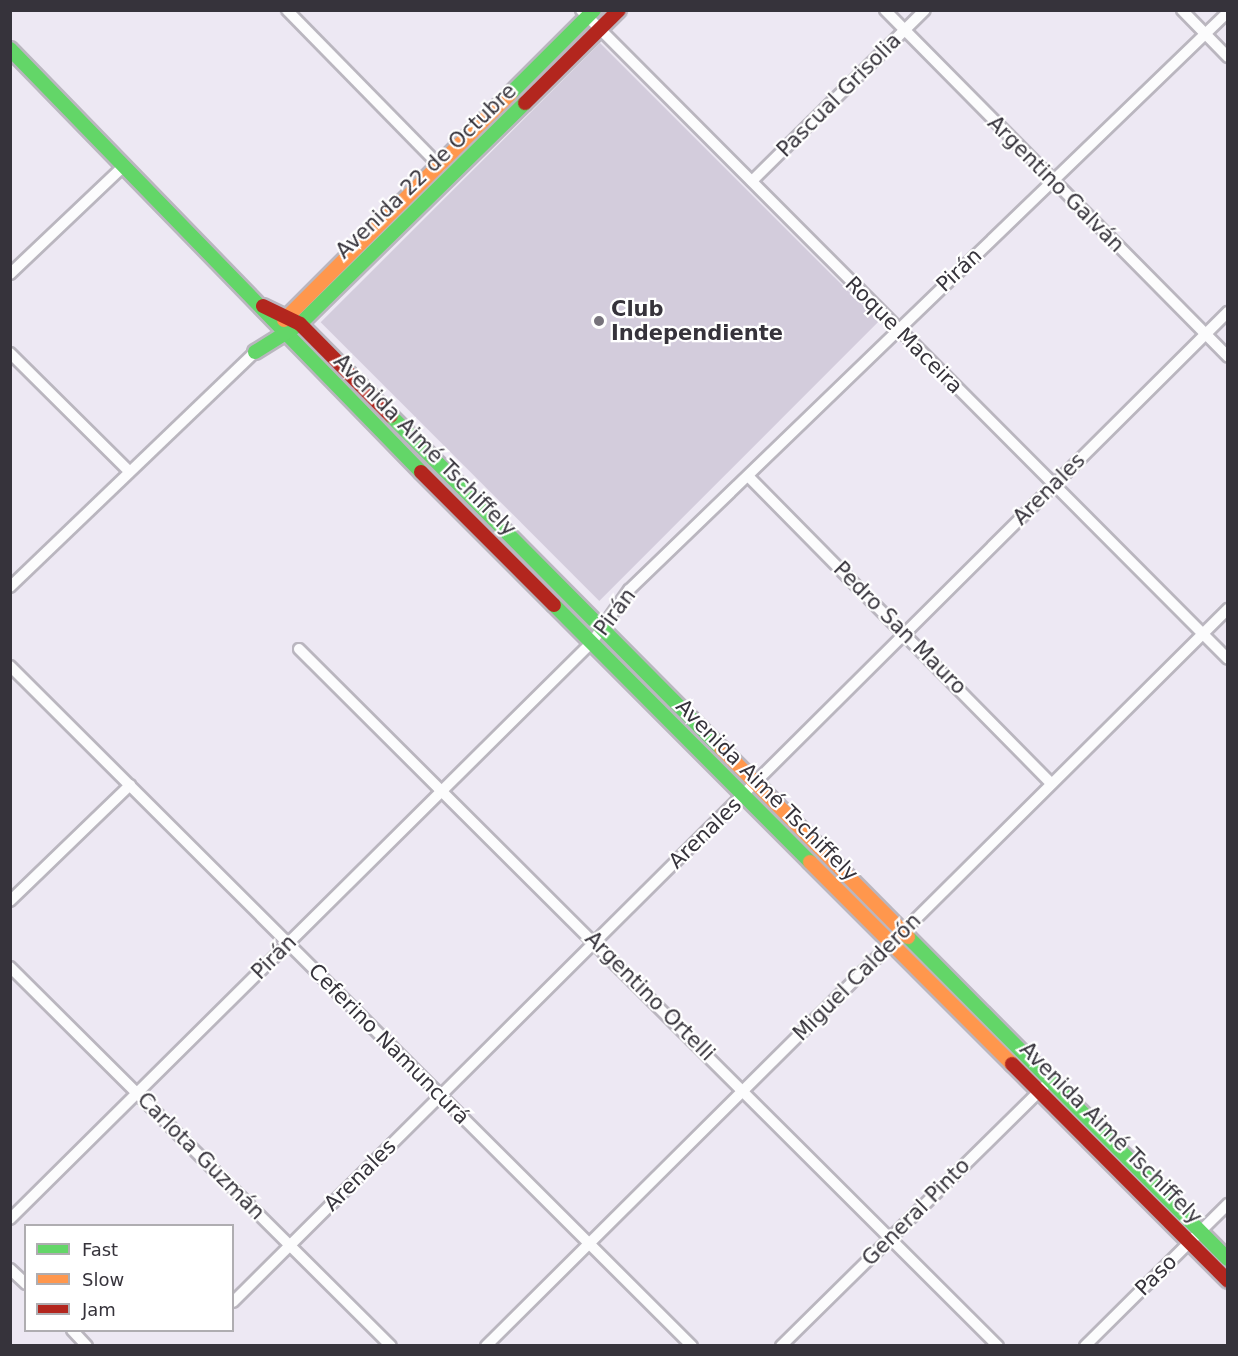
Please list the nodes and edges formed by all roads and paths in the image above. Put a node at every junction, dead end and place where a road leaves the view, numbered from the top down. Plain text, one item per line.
1 (620, 10) edge
2 (885, 10) edge
3 (926, 10) edge
4 (1182, 10) edge
5 (287, 11) edge
6 (1227, 12) edge
7 (588, 13) edge
8 (602, 28) junction
9 (905, 30) junction
10 (1205, 34) junction
11 (10, 49) edge
12 (1227, 57) edge
13 (124, 166) junction
14 (440, 166) junction
15 (752, 181) junction
16 (1053, 181) junction
17 (10, 274) edge
18 (263, 306) junction
19 (1227, 312) edge
20 (295, 319) junction
21 (898, 328) junction
22 (282, 332) junction
23 (1205, 334) junction
24 (255, 352) joint
25 (10, 353) edge
26 (1227, 357) edge
27 (129, 471) junction
28 (748, 476) junction
29 (1052, 486) junction
30 (10, 587) edge
31 (1227, 609) edge
32 (602, 626) junction
33 (907, 634) junction
34 (1202, 634) junction
35 (592, 642) junction
36 (299, 649) dead end
37 (1227, 660) edge
38 (10, 666) edge
39 (755, 783) junction
40 (1051, 783) junction
41 (130, 785) junction
42 (444, 789) junction
43 (742, 798) junction
44 (10, 901) edge
45 (903, 931) junction
46 (593, 940) junction
47 (288, 943) junction
48 (891, 943) junction
49 (10, 967) edge
50 (1051, 1080) junction
51 (744, 1089) junction
52 (1040, 1091) junction
53 (137, 1094) junction
54 (441, 1095) junction
55 (1227, 1204) edge
56 (10, 1219) edge
57 (1200, 1231) junction
58 (891, 1237) junction
59 (1189, 1242) junction
60 (589, 1243) junction
61 (290, 1245) junction
62 (1227, 1259) edge
63 (10, 1269) edge
64 (1227, 1281) edge
65 (24, 1282) edge
66 (234, 1301) edge
67 (74, 1332) edge
68 (87, 1346) edge
69 (391, 1346) edge
70 (486, 1346) edge
71 (692, 1346) edge
72 (781, 1346) edge
73 (998, 1346) edge
74 (1085, 1346) edge

1 - 8 main road, Avenida 22 de Octubre
2 - 9 street, Argentino Galván
3 - 9 street, Pascual Grisolia
4 - 10 street
5 - 14 street
6 - 10 street, Pirán
7 - 8 street, Roque Maceira
7 - 14 main road, Avenida 22 de Octubre
8 - 15 street, Roque Maceira
8 - 20 main road, Avenida 22 de Octubre
9 - 15 street, Pascual Grisolia
9 - 16 street, Argentino Galván
10 - 12 street
10 - 16 street, Pirán
11 - 13 main road
13 - 17 street
13 - 18 main road
14 - 20 main road, Avenida 22 de Octubre
15 - 21 street, Roque Maceira
16 - 21 street, Pirán
16 - 23 street, Argentino Galván
18 - 20 main road
18 - 22 main road, Avenida Aimé Tschiffely
19 - 23 street, Arenales
20 - 22 main road, Avenida 22 de Octubre
20 - 32 main road, Avenida Aimé Tschiffely
21 - 28 street, Pirán
21 - 29 street, Roque Maceira
22 - 24 main road, Avenida 22 de Octubre
22 - 35 main road, Avenida Aimé Tschiffely
23 - 26 street, Argentino Galván
23 - 29 street, Arenales
24 - 27 street, Avenida 22 de Octubre
25 - 27 street
27 - 30 street, Avenida 22 de Octubre
28 - 32 street, Pirán
28 - 33 street, Pedro San Mauro
29 - 33 street, Arenales
29 - 34 street, Roque Maceira
31 - 34 street, Miguel Calderón
32 - 35 street, Pirán
32 - 39 main road, Avenida Aimé Tschiffely
33 - 39 street, Arenales
33 - 40 street, Pedro San Mauro
34 - 37 street, Roque Maceira
34 - 40 street, Miguel Calderón
35 - 42 street, Pirán
35 - 43 main road, Avenida Aimé Tschiffely
36 - 42 street, Argentino Ortelli
38 - 41 street, Ceferino Namuncurá
39 - 43 street, Arenales
39 - 45 main road, Avenida Aimé Tschiffely
40 - 45 street, Miguel Calderón
41 - 44 street
41 - 47 street, Ceferino Namuncurá
42 - 46 street, Argentino Ortelli
42 - 47 street, Pirán
43 - 46 street, Arenales
43 - 48 main road, Avenida Aimé Tschiffely
45 - 48 street, Miguel Calderón
45 - 50 main road, Avenida Aimé Tschiffely
46 - 51 street, Argentino Ortelli
46 - 54 street, Arenales
47 - 53 street, Pirán
47 - 54 street, Ceferino Namuncurá
48 - 51 street, Miguel Calderón
48 - 52 main road, Avenida Aimé Tschiffely
49 - 53 street, Carlota Guzmán
50 - 52 street, General Pinto
50 - 57 main road, Avenida Aimé Tschiffely
51 - 58 street, Argentino Ortelli
51 - 60 street, Miguel Calderón
52 - 58 street, General Pinto
52 - 59 main road, Avenida Aimé Tschiffely
53 - 56 street, Pirán
53 - 61 street, Carlota Guzmán
54 - 60 street, Ceferino Namuncurá
54 - 61 street, Arenales
55 - 57 street, Paso
57 - 59 street, Paso
57 - 62 main road, Avenida Aimé Tschiffely
58 - 72 street, General Pinto
58 - 73 street, Argentino Ortelli
59 - 64 main road, Avenida Aimé Tschiffely
59 - 74 street, Paso
60 - 70 street, Miguel Calderón
60 - 71 street, Ceferino Namuncurá
61 - 66 street, Arenales
61 - 69 street, Carlota Guzmán
63 - 65 street
67 - 68 street

